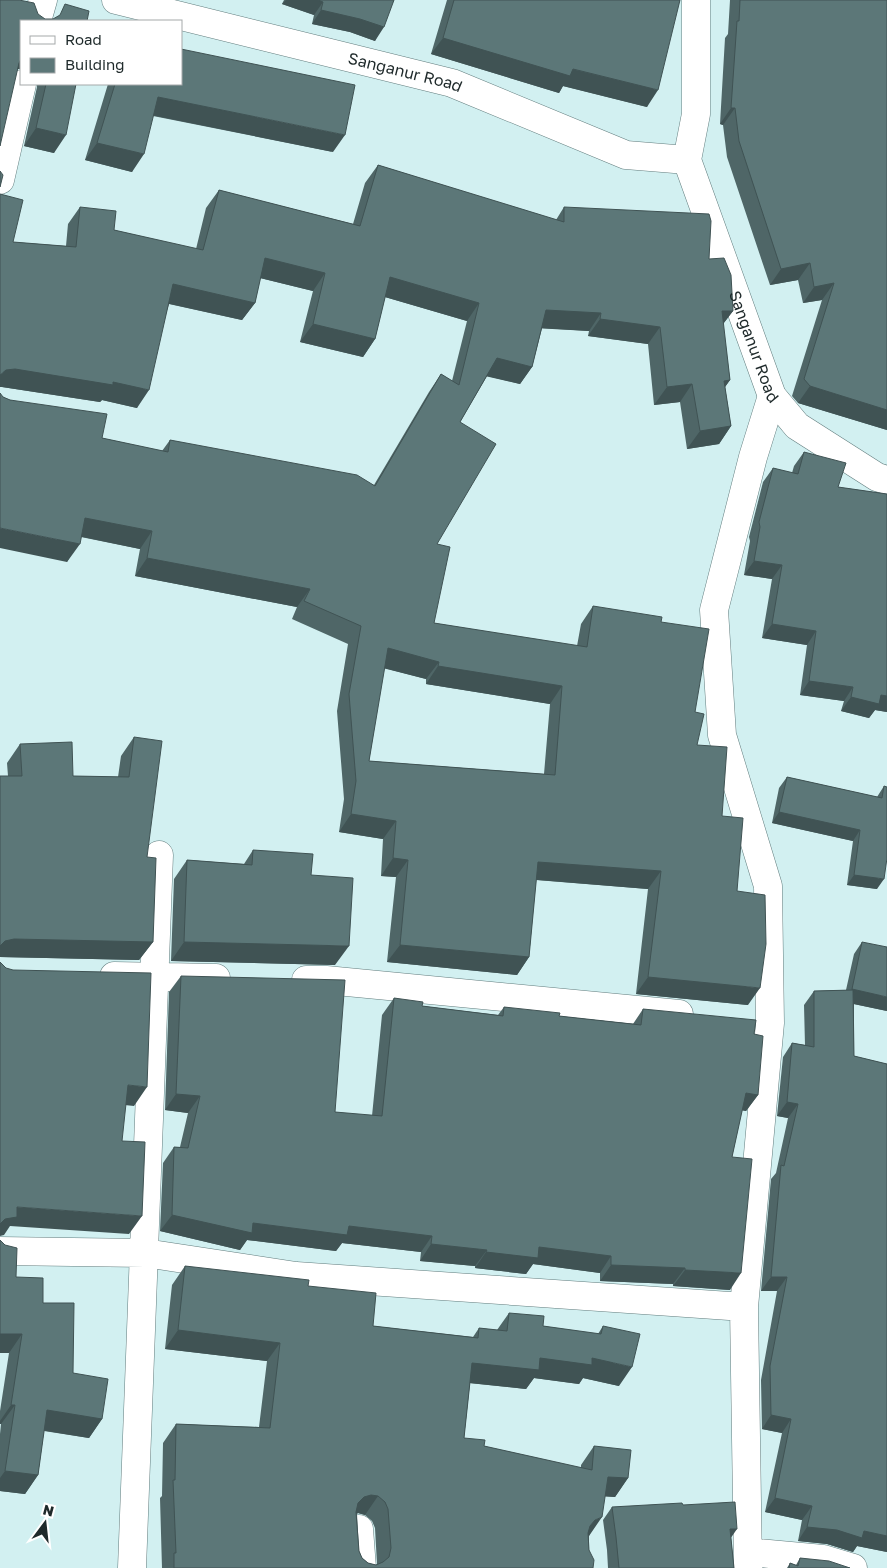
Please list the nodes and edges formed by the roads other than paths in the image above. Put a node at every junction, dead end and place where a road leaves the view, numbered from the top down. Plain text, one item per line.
1 (43, 0) edge
2 (116, 0) edge
3 (696, 0) edge
4 (38, 20) edge
5 (22, 85) edge
6 (687, 160) junction
7 (0, 180) edge
8 (772, 396) junction
9 (887, 480) edge
10 (159, 855) dead end
11 (87, 975) edge
12 (155, 977) junction
13 (240, 978) edge
14 (279, 979) edge
15 (703, 1017) edge
16 (741, 1020) edge
17 (770, 1023) junction
18 (0, 1250) edge
19 (145, 1253) junction
20 (744, 1307) junction
21 (359, 1529) edge
22 (748, 1560) edge
23 (132, 1568) edge
24 (362, 1568) edge
25 (853, 1568) edge

1 - 4 street
2 - 6 street, Sanganur Road
3 - 6 street
5 - 7 street
6 - 8 street, Sanganur Road
8 - 9 street, Sanganur Road
8 - 17 street
10 - 12 street
11 - 12 street
12 - 13 street
12 - 19 street
14 - 15 street
16 - 17 street
17 - 20 street
18 - 19 street
19 - 20 street
19 - 23 street
20 - 22 street
21 - 24 street
22 - 25 street

